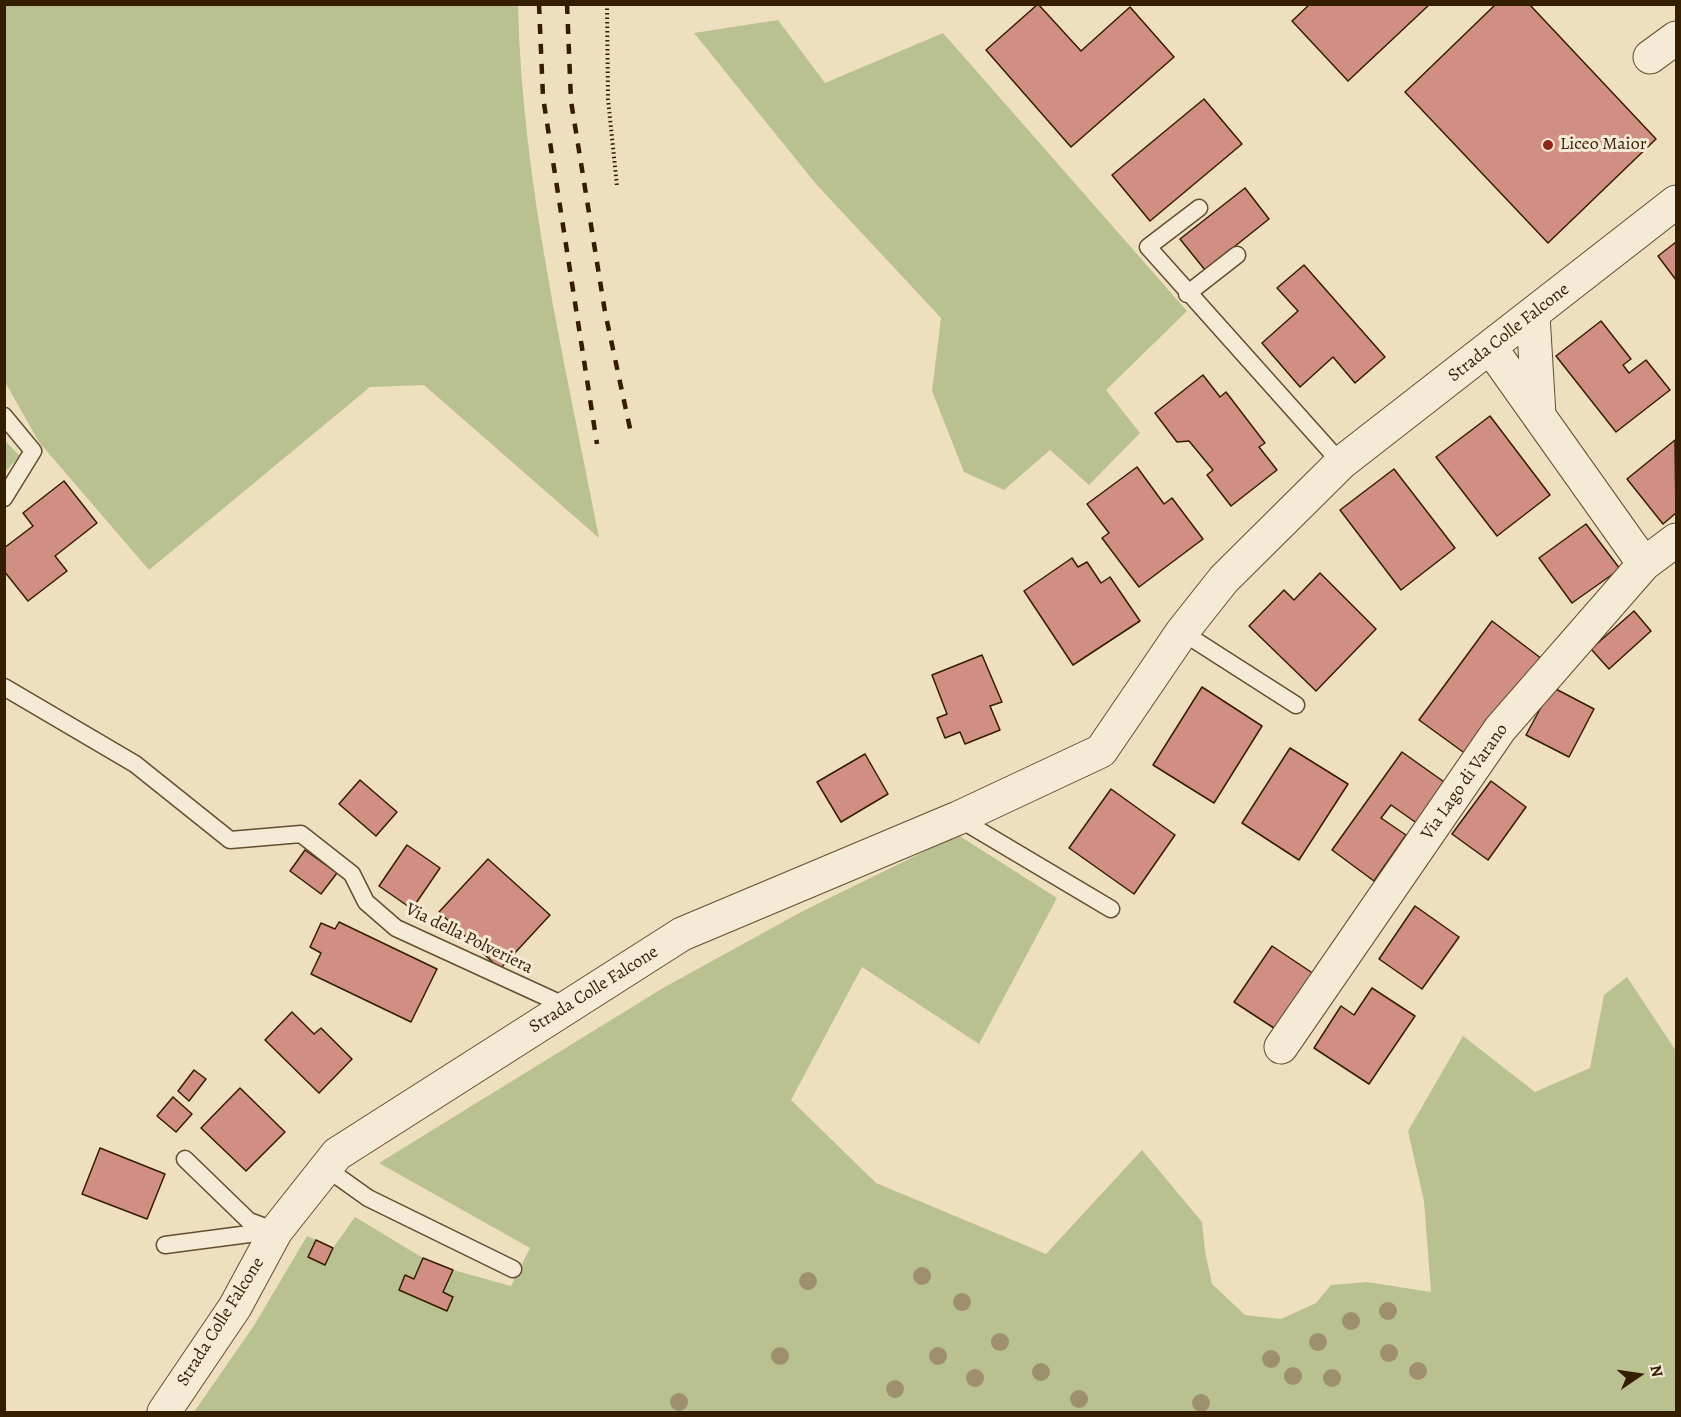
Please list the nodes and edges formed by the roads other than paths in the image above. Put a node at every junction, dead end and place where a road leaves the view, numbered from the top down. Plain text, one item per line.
1 (1677, 38) edge
2 (1650, 57) dead end
3 (1677, 202) edge
4 (1200, 208) dead end
5 (1237, 255) dead end
6 (1187, 294) junction
7 (1533, 315) junction
8 (1490, 348) junction
9 (1539, 415) junction
10 (4, 416) edge
11 (1341, 463) junction
12 (4, 498) edge
13 (1677, 540) edge
14 (1644, 564) junction
15 (1182, 632) junction
16 (4, 687) edge
17 (1296, 705) dead end
18 (958, 818) junction
19 (1111, 909) dead end
20 (568, 1007) junction
21 (1281, 1047) dead end
22 (185, 1159) dead end
23 (326, 1168) junction
24 (276, 1231) junction
25 (165, 1245) dead end
26 (513, 1269) dead end
27 (164, 1413) edge

1 - 2 street
3 - 7 street, Strada Colle Falcone
4 - 6 lane
5 - 6 lane
6 - 11 lane
7 - 8 street, Strada Colle Falcone
7 - 9 street
8 - 9 street
8 - 11 street, Strada Colle Falcone
9 - 14 street
10 - 12 lane
11 - 15 street, Strada Colle Falcone
13 - 14 street, Via Lago di Varano
14 - 21 street, Via Lago di Varano
15 - 17 lane
15 - 18 street, Strada Colle Falcone
16 - 20 lane, Via della Polveriera
18 - 19 lane
18 - 20 street, Strada Colle Falcone
20 - 23 street, Strada Colle Falcone
22 - 24 lane
23 - 24 street, Strada Colle Falcone
23 - 26 lane
24 - 25 lane, Strada Colle Falcone
24 - 27 street, Strada Colle Falcone

